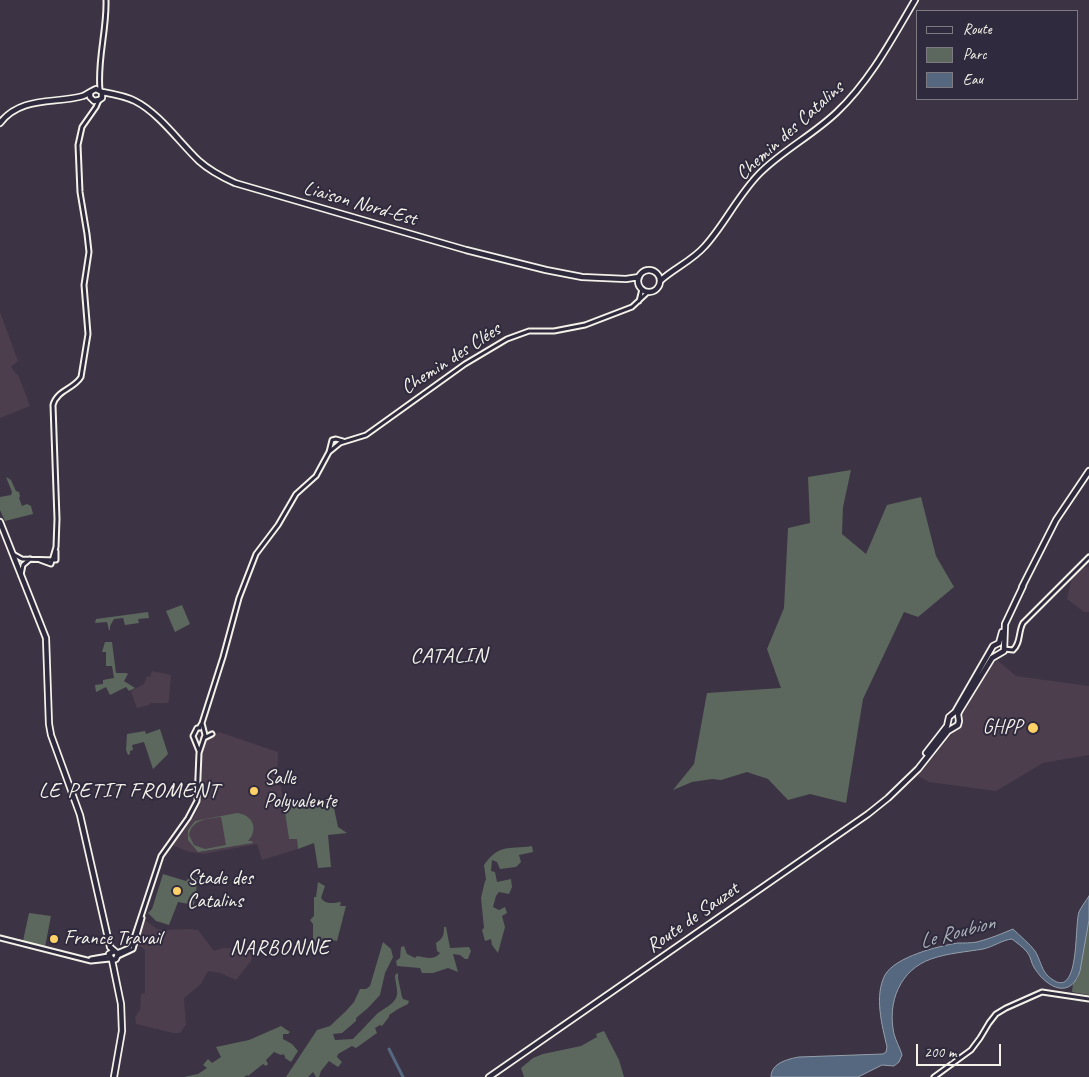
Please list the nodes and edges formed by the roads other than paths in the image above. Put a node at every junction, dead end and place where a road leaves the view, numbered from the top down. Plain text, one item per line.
1 (106, 0) edge
2 (915, 0) edge
3 (95, 94) junction
4 (114, 95) junction
5 (100, 99) junction
6 (92, 112) junction
7 (0, 123) edge
8 (670, 272) junction
9 (656, 274) junction
10 (639, 277) junction
11 (626, 279) junction
12 (660, 280) junction
13 (640, 287) junction
14 (648, 292) junction
15 (638, 303) junction
16 (1089, 472) edge
17 (0, 522) edge
18 (13, 554) junction
19 (1089, 556) edge
20 (22, 559) junction
21 (30, 559) junction
22 (54, 559) junction
23 (40, 560) junction
24 (17, 564) junction
25 (23, 565) junction
26 (22, 576) junction
27 (1002, 646) junction
28 (993, 650) junction
29 (996, 654) junction
30 (956, 715) junction
31 (950, 726) junction
32 (202, 730) junction
33 (203, 740) junction
34 (196, 741) junction
35 (199, 753) junction
36 (148, 896) junction
37 (0, 938) edge
38 (134, 947) junction
39 (129, 948) junction
40 (113, 956) junction
41 (1089, 999) edge
42 (114, 1077) edge
43 (489, 1077) edge
44 (934, 1077) edge

1 - 3 street
2 - 8 main road, Chemin des Catalins
3 - 4 main road, Liaison Nord-Est
3 - 5 main road
3 - 5 main road
3 - 6 street
3 - 7 main road
4 - 5 main road
4 - 11 main road, Liaison Nord-Est
5 - 6 street
6 - 22 street
8 - 9 main road, Chemin des Catalins
8 - 12 main road, Chemin des Catalins
9 - 10 main road
9 - 12 main road
10 - 11 main road, Liaison Nord-Est
10 - 13 main road
11 - 13 main road, Liaison Nord-Est
12 - 14 main road
13 - 14 main road
13 - 15 street
14 - 15 street, Chemin des Clées
15 - 32 street, Chemin des Clées
16 - 27 main road
17 - 18 main road
18 - 20 street
18 - 24 main road
19 - 27 street
20 - 21 street
20 - 24 street
21 - 23 street
21 - 25 street
22 - 23 street
22 - 23 street
24 - 25 street
24 - 26 main road
25 - 26 street
26 - 40 main road
27 - 28 main road
27 - 29 main road
28 - 29 main road
28 - 30 main road
29 - 30 main road
30 - 31 main road
30 - 31 main road
31 - 43 main road, Route de Sauzet
32 - 33 street
32 - 33 street
32 - 34 street
33 - 34 street
33 - 35 street
34 - 35 street
35 - 36 street
36 - 38 street
36 - 39 street
37 - 40 street
38 - 39 street
38 - 40 street
39 - 40 street
40 - 42 main road
41 - 44 street

